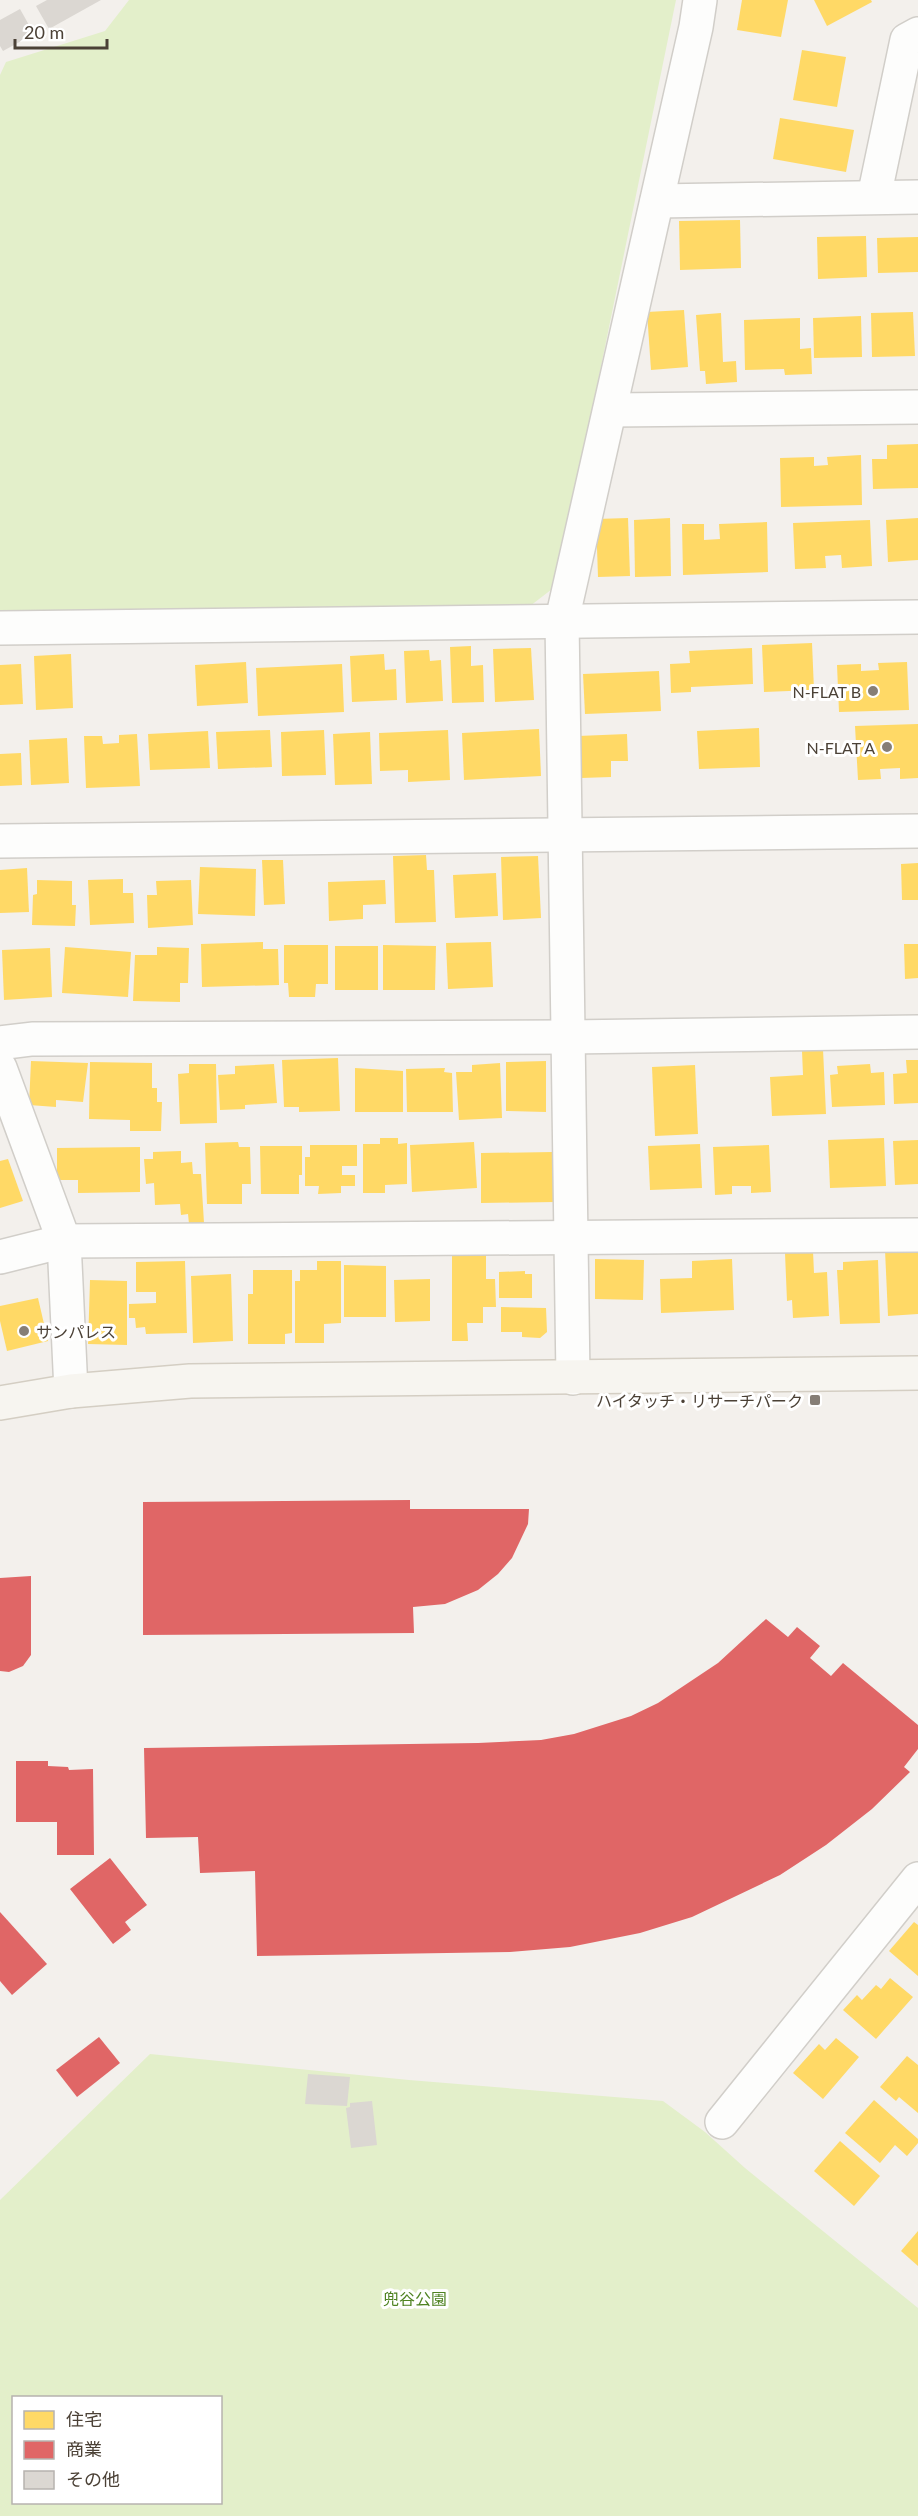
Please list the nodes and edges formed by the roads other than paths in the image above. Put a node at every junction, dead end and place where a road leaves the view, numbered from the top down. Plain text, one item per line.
1 (700, 0) edge
2 (918, 34) edge
3 (874, 197) junction
4 (918, 197) edge
5 (657, 201) junction
6 (918, 407) edge
7 (610, 410) junction
8 (918, 617) edge
9 (562, 620) junction
10 (0, 628) edge
11 (918, 831) edge
12 (566, 834) junction
13 (0, 841) edge
14 (918, 1032) edge
15 (568, 1037) junction
16 (0, 1043) edge
17 (0, 1068) edge
18 (918, 1235) edge
19 (570, 1237) junction
20 (64, 1241) junction
21 (0, 1257) edge
22 (918, 1373) edge
23 (573, 1378) junction
24 (70, 1391) junction
25 (0, 1402) edge
26 (918, 1879) edge
27 (722, 2122) dead end

1 - 5 street
2 - 3 street
3 - 4 street
3 - 5 street
5 - 7 street
6 - 7 street
7 - 9 street
8 - 9 street
9 - 10 street
9 - 12 street
11 - 12 street
12 - 13 street
12 - 15 street
14 - 15 street
15 - 16 street
15 - 19 street
17 - 20 street
18 - 19 street
19 - 20 street
19 - 23 street
20 - 21 street
20 - 24 street
22 - 23 street
23 - 24 street
24 - 25 street
26 - 27 street

